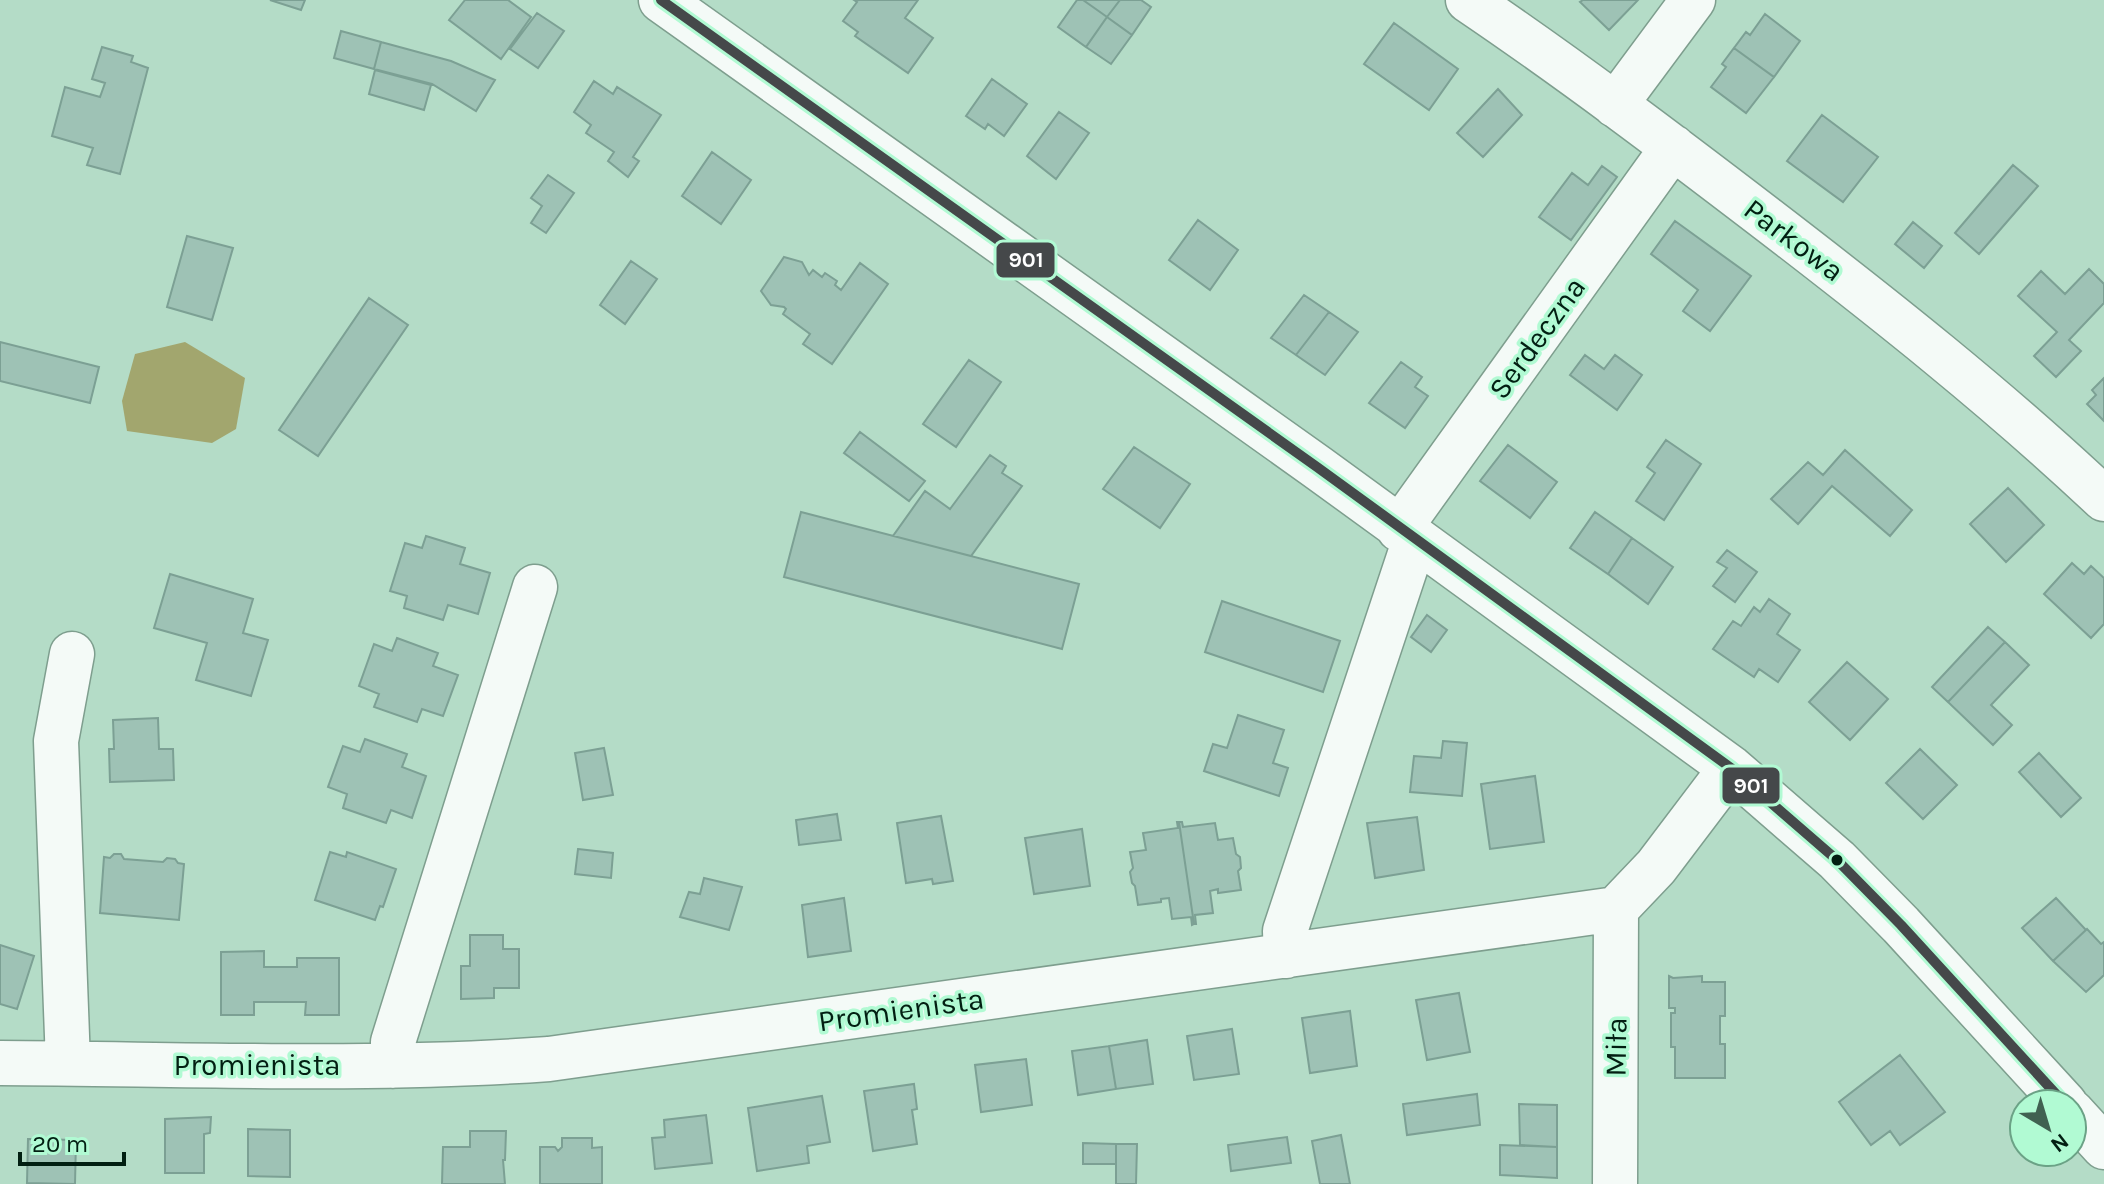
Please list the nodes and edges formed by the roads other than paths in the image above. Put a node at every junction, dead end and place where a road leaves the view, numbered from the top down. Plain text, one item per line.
1 (661, 0) edge
2 (1468, 0) edge
3 (1693, 0) edge
4 (1615, 105) junction
5 (1673, 147) junction
6 (2104, 499) edge
7 (1407, 534) junction
8 (535, 587) dead end
9 (72, 654) dead end
10 (1731, 768) junction
11 (1616, 909) junction
12 (1286, 956) junction
13 (0, 1063) edge
14 (68, 1063) junction
15 (393, 1066) junction
16 (2050, 1088) edge
17 (2088, 1130) edge
18 (2104, 1147) edge
19 (1615, 1184) edge

1 - 7 street
2 - 4 street, Parkowa
3 - 4 street
4 - 5 street, Parkowa
5 - 6 street, Parkowa
5 - 7 street, Serdeczna
7 - 10 street
7 - 12 street, Serdeczna
8 - 15 street
9 - 14 street
10 - 11 street
10 - 16 street
11 - 12 street, Promienista
11 - 19 street, Miła
12 - 15 street, Promienista
13 - 14 street, Promienista
14 - 15 street, Promienista
17 - 18 street

